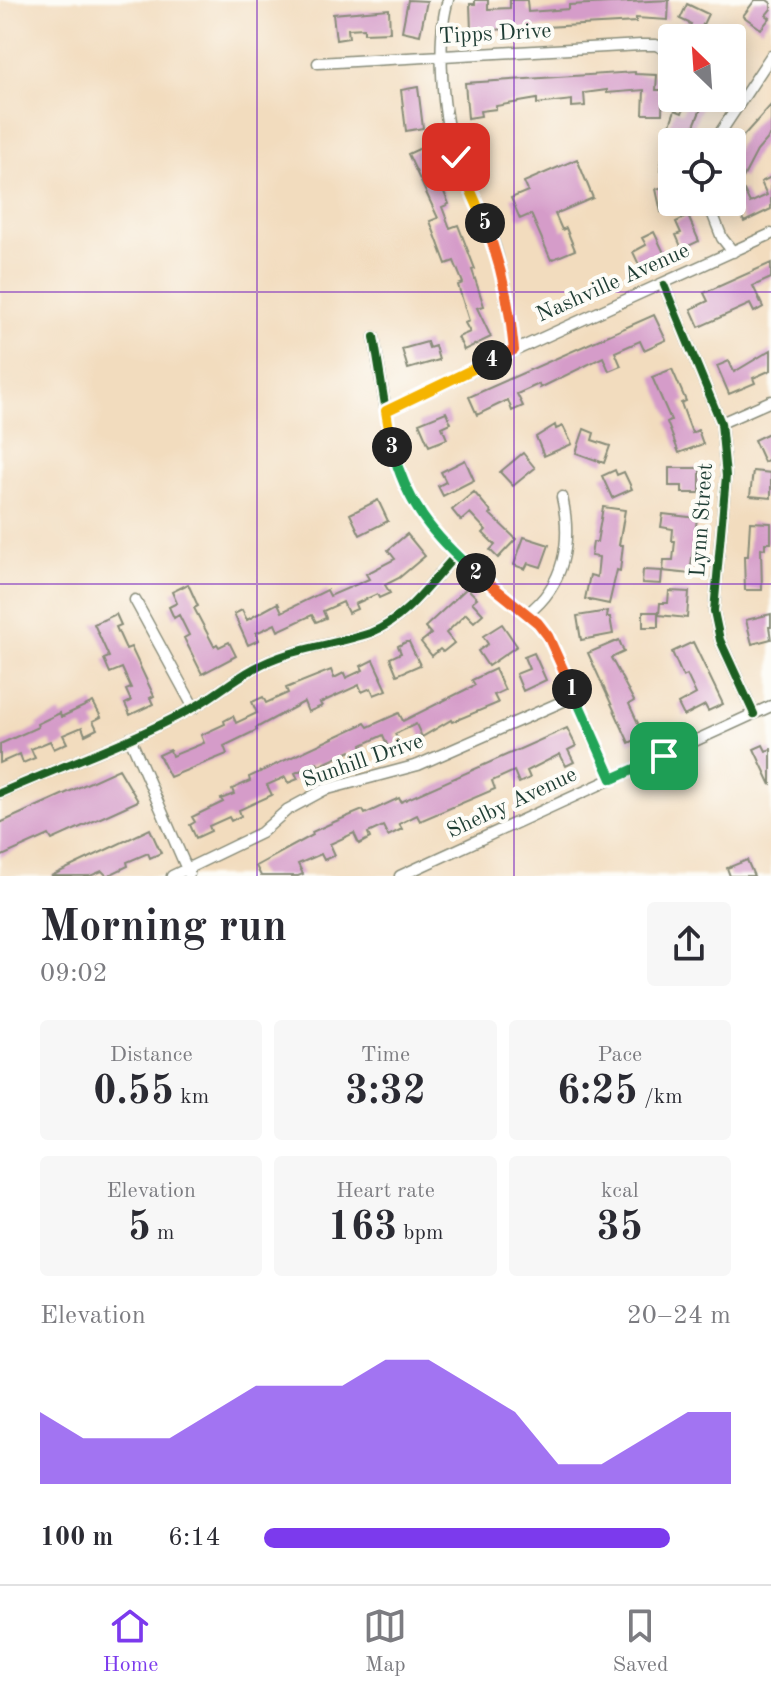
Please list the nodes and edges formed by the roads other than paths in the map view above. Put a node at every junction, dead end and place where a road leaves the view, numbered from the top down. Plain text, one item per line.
1 (448, 0) edge
2 (658, 46) edge
3 (771, 56) edge
4 (441, 57) junction
5 (318, 63) dead end
6 (746, 86) edge
7 (713, 216) edge
8 (771, 234) edge
9 (733, 252) junction
10 (664, 285) junction
11 (374, 337) dead end
12 (514, 350) junction
13 (771, 401) edge
14 (386, 411) junction
15 (721, 423) junction
16 (562, 497) dead end
17 (456, 555) junction
18 (135, 600) dead end
19 (527, 614) junction
20 (575, 696) junction
21 (771, 706) edge
22 (194, 708) junction
23 (754, 714) junction
24 (130, 738) junction
25 (612, 779) junction
26 (0, 793) edge
27 (189, 873) edge
28 (172, 876) edge
29 (400, 876) edge

1 - 4 street
2 - 4 street, Tipps Drive
3 - 6 street
4 - 5 street, Tipps Drive
4 - 12 street
7 - 9 street
8 - 9 street, Nashville Avenue
9 - 10 street, Nashville Avenue
10 - 12 street, Nashville Avenue
10 - 15 street, Lynn Street
11 - 14 street
12 - 14 street, Nashville Avenue
13 - 15 street
14 - 17 street
15 - 23 street, Lynn Street
16 - 19 street
17 - 19 street
17 - 22 street
18 - 22 street
19 - 20 street
20 - 25 street
20 - 27 street, Sunhill Drive
21 - 23 street, Shelby Avenue
22 - 24 street
23 - 25 street, Shelby Avenue
24 - 26 street
24 - 27 street
25 - 29 street, Shelby Avenue
27 - 28 street, Sunhill Drive

